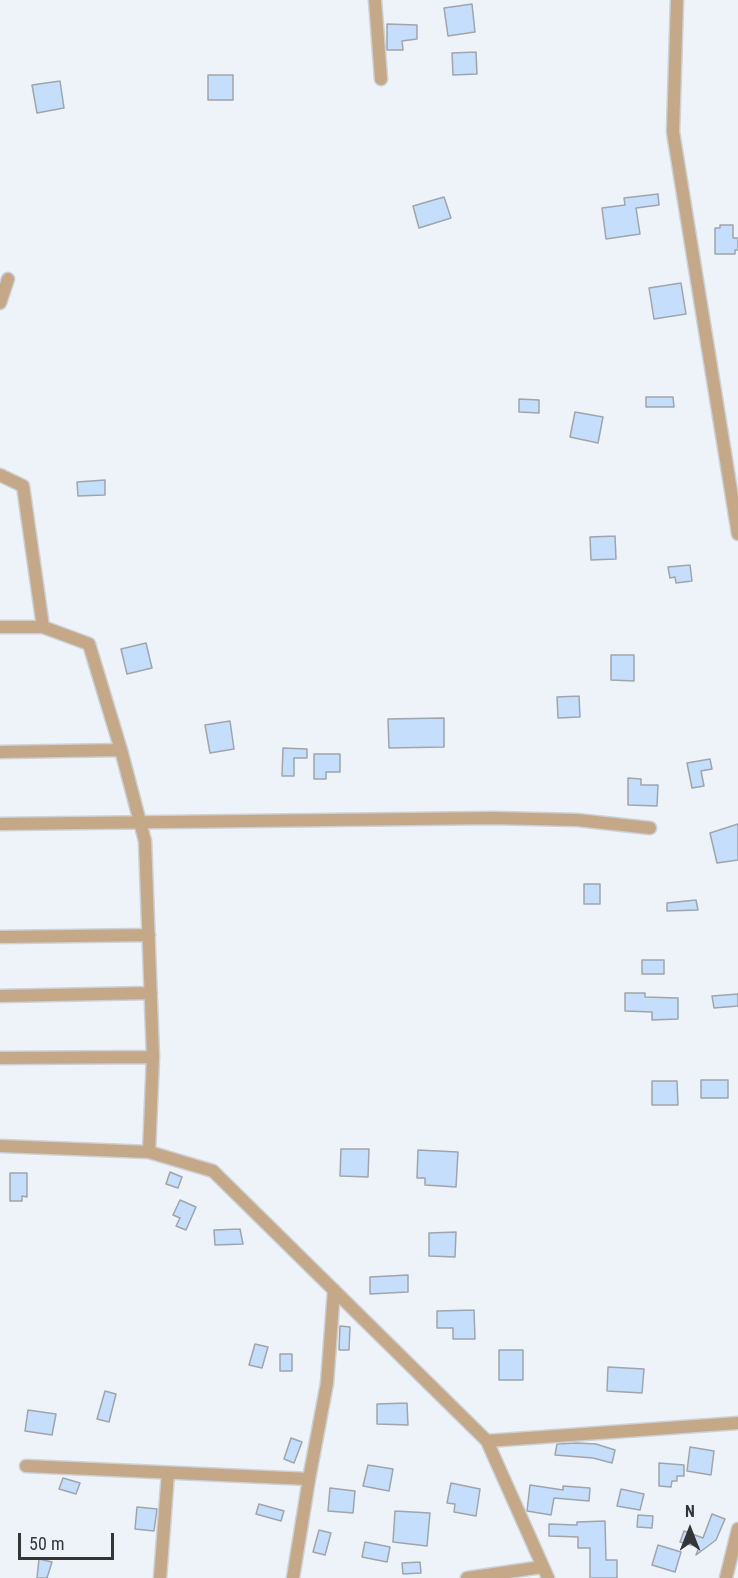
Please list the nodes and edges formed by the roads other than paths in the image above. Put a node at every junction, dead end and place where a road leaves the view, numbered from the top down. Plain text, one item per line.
1 (375, 0) edge
2 (677, 0) edge
3 (381, 79) dead end
4 (8, 279) dead end
5 (0, 303) edge
6 (0, 475) edge
7 (738, 534) edge
8 (0, 627) edge
9 (43, 627) junction
10 (121, 750) junction
11 (0, 752) edge
12 (140, 821) junction
13 (0, 824) edge
14 (650, 828) dead end
15 (149, 936) junction
16 (0, 937) edge
17 (151, 993) junction
18 (0, 996) edge
19 (153, 1057) junction
20 (0, 1058) edge
21 (0, 1146) edge
22 (149, 1152) junction
23 (334, 1290) junction
24 (738, 1423) edge
25 (487, 1441) junction
26 (26, 1467) dead end
27 (168, 1473) junction
28 (309, 1479) junction
29 (738, 1529) edge
30 (545, 1572) edge
31 (160, 1578) edge
32 (293, 1578) edge
33 (467, 1578) edge
34 (726, 1578) edge

1 - 3 street
2 - 7 street
4 - 5 street
6 - 9 street
8 - 9 street
9 - 10 street
10 - 11 street
10 - 12 street
12 - 13 street
12 - 14 street
12 - 15 street
15 - 16 street
15 - 17 street
17 - 18 street
17 - 19 street
19 - 20 street
19 - 22 street
21 - 22 street
22 - 23 street
23 - 25 street
23 - 28 street
24 - 25 street
25 - 30 street
26 - 27 street
27 - 28 street
27 - 31 street
28 - 32 street
29 - 34 street
30 - 33 street

